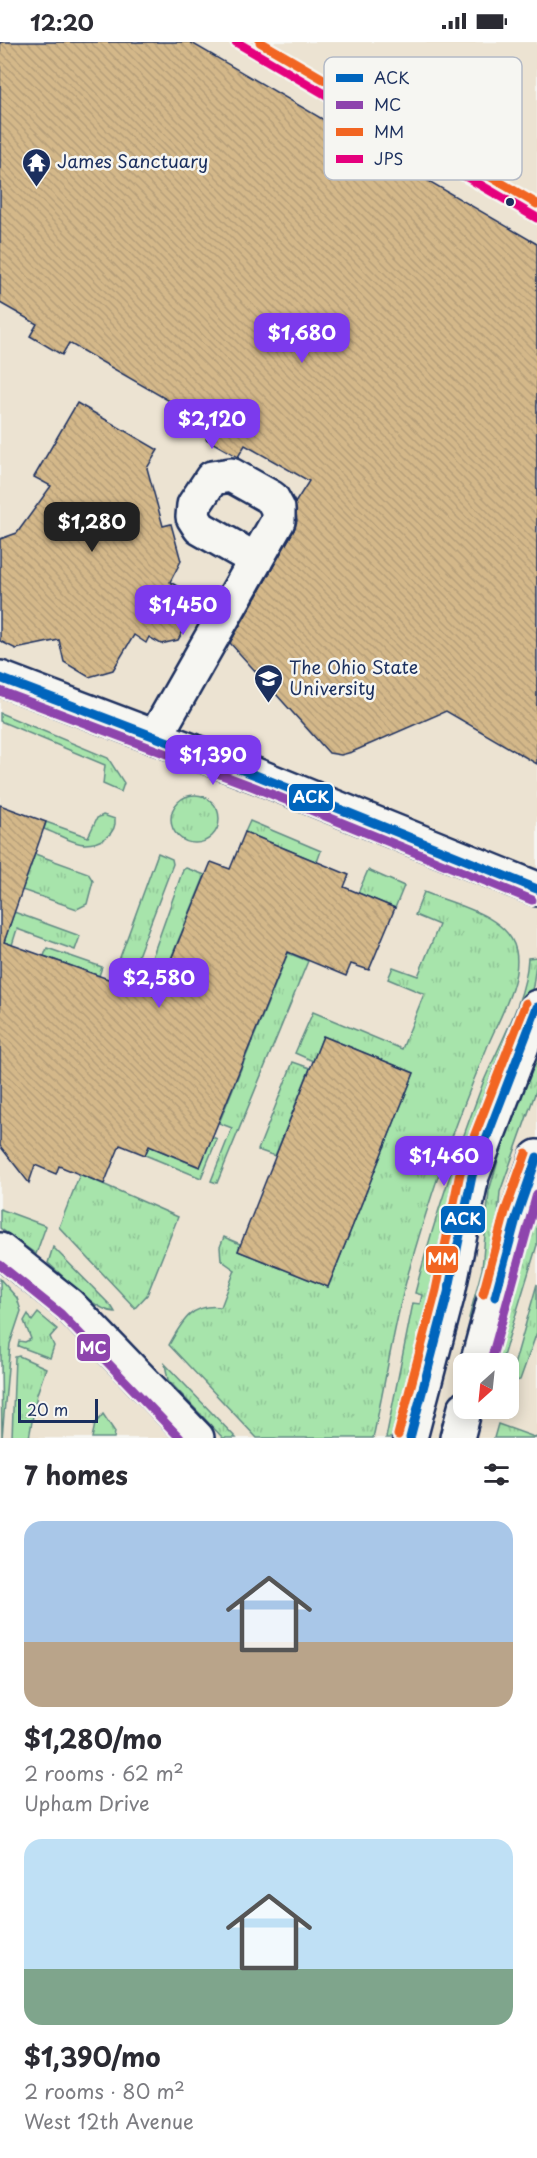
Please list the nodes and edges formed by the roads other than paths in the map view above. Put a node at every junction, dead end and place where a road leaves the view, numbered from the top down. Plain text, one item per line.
1 (256, 560) dead end
2 (0, 678) edge
3 (155, 737) junction
4 (537, 889) edge
5 (537, 1008) edge
6 (537, 1157) edge
7 (0, 1250) edge
8 (480, 1353) edge
9 (462, 1419) edge
10 (197, 1438) edge
11 (410, 1438) edge
12 (457, 1438) edge

1 - 3 street
2 - 3 street
3 - 4 street
5 - 11 street
6 - 8 street
7 - 10 street
9 - 12 street

